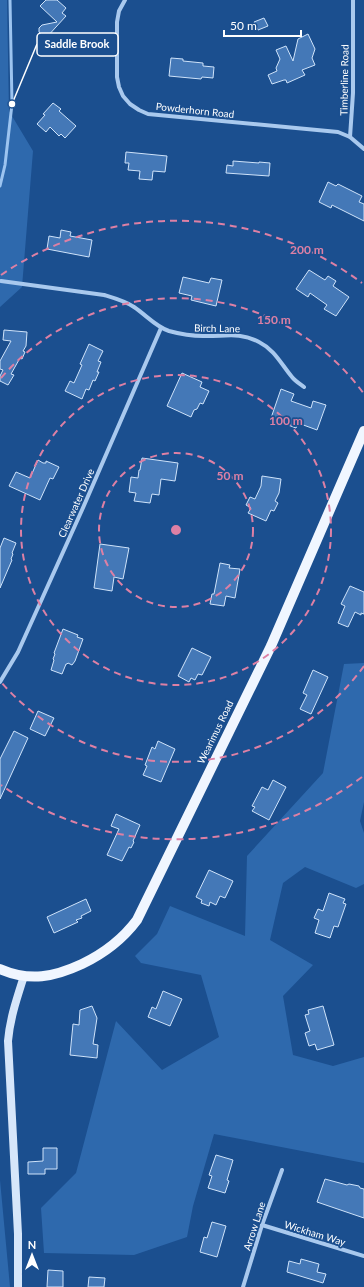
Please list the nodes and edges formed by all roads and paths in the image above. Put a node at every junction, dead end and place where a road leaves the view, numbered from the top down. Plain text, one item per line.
1 (125, 0) edge
2 (353, 0) edge
3 (350, 137) junction
4 (364, 149) edge
5 (1, 281) edge
6 (161, 328) junction
7 (304, 387) dead end
8 (364, 432) edge
9 (0, 682) edge
10 (0, 969) edge
11 (24, 976) junction
12 (282, 1170) dead end
13 (262, 1225) junction
14 (364, 1256) edge
15 (18, 1287) edge
16 (243, 1287) edge

1 - 3 street, Powderhorn Road
2 - 3 street, Timberline Road
3 - 4 street, Powderhorn Road
5 - 6 street, Birch Lane
6 - 7 street, Birch Lane
6 - 9 street, Clearwater Drive
8 - 11 main road, Wearimus Road
10 - 11 main road, Wearimus Road
11 - 15 main road
12 - 13 street, Arrow Lane
13 - 14 street, Wickham Way
13 - 16 street, Arrow Lane

